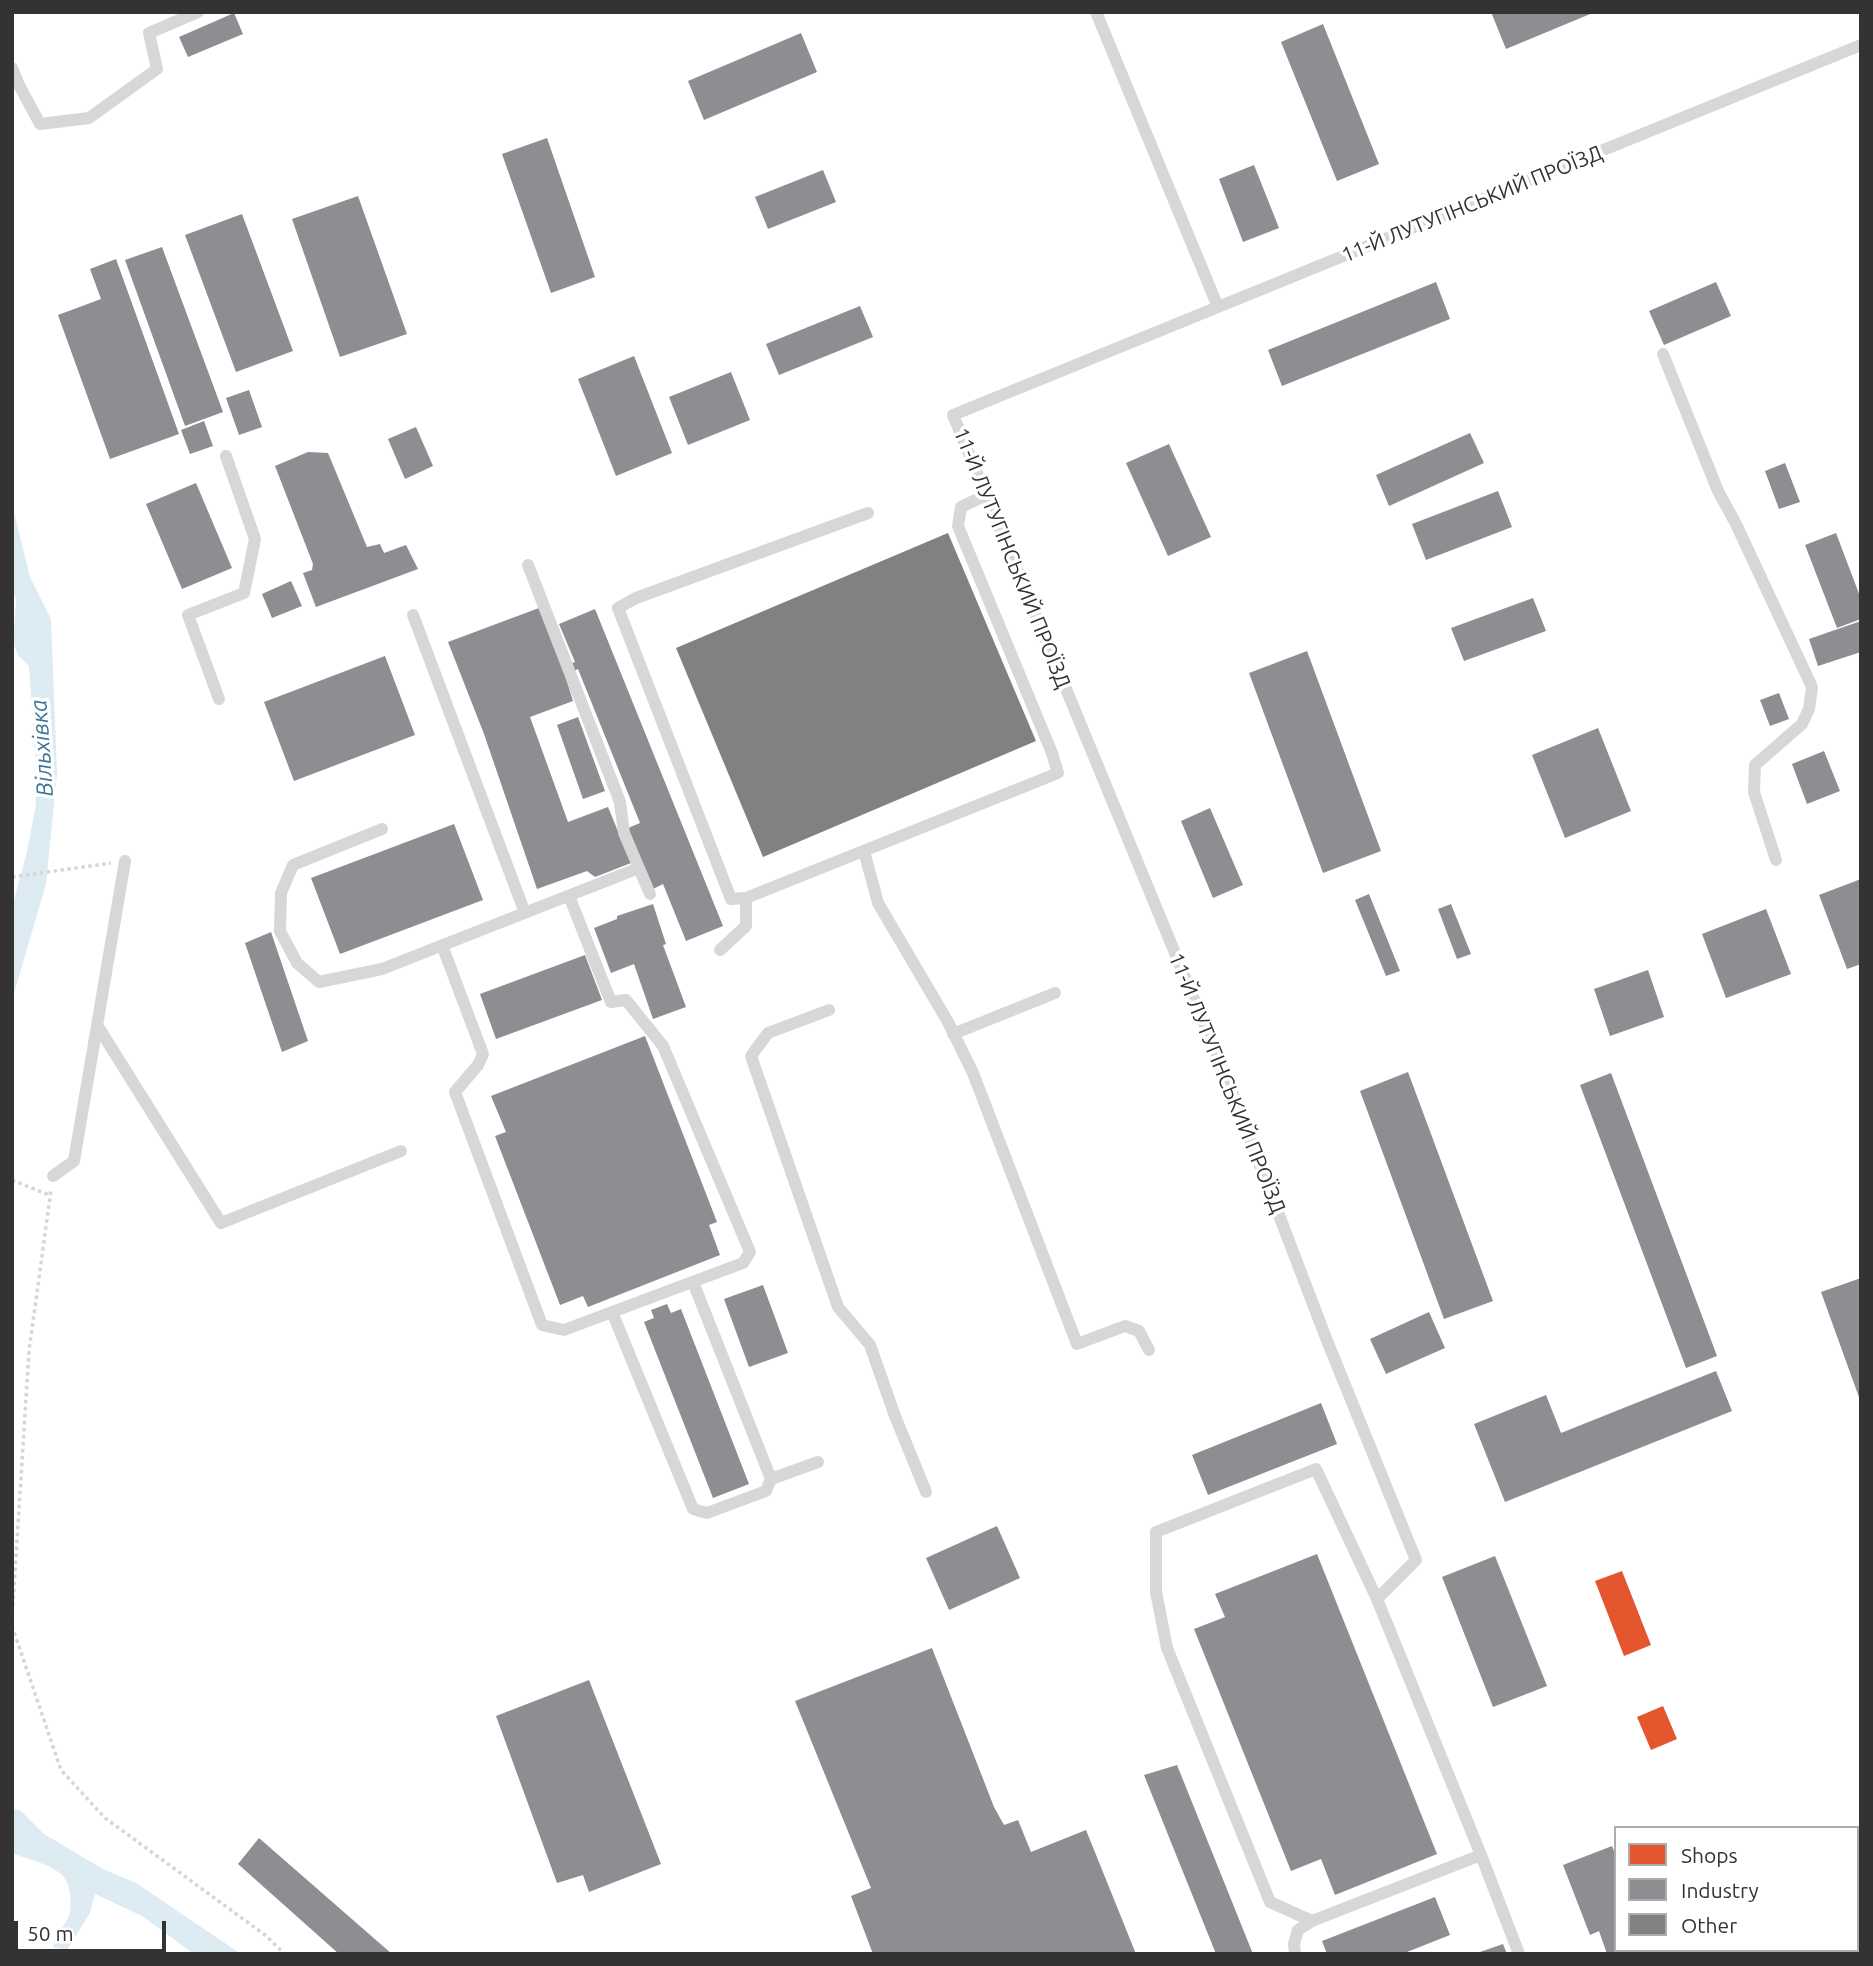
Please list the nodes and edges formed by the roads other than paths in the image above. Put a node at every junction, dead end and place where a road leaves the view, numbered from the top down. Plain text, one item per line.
1 (198, 12) edge
2 (1096, 12) edge
3 (1861, 45) edge
4 (12, 68) edge
5 (1218, 307) junction
6 (1663, 354) dead end
7 (226, 456) dead end
8 (986, 495) junction
9 (868, 513) dead end
10 (528, 565) dead end
11 (413, 615) dead end
12 (219, 699) dead end
13 (382, 829) dead end
14 (864, 850) junction
15 (1776, 860) dead end
16 (125, 861) road end
17 (639, 868) junction
18 (650, 894) dead end
19 (569, 896) junction
20 (746, 898) junction
21 (525, 913) junction
22 (442, 945) junction
23 (720, 950) dead end
24 (1055, 993) dead end
25 (829, 1010) dead end
26 (97, 1025) junction
27 (953, 1034) junction
28 (401, 1151) dead end
29 (53, 1175) road end
30 (693, 1282) junction
31 (612, 1312) junction
32 (1149, 1350) dead end
33 (818, 1462) dead end
34 (771, 1479) junction
35 (926, 1492) dead end
36 (1377, 1599) junction
37 (1481, 1855) junction
38 (1312, 1921) junction
39 (1295, 1954) edge
40 (1519, 1954) edge

1 - 4 lane
2 - 5 lane
3 - 5 lane, 11-Й ЛУТУГІНСЬКИЙ ПРОЇЗД
5 - 8 lane, 11-Й ЛУТУГІНСЬКИЙ ПРОЇЗД
6 - 15 lane
7 - 12 lane
8 - 14 lane
8 - 36 lane, 11-Й ЛУТУГІНСЬКИЙ ПРОЇЗД
9 - 20 lane
10 - 17 lane
11 - 21 lane
13 - 22 lane
14 - 20 lane
14 - 27 lane
16 - 26 lane
17 - 18 lane
17 - 19 lane
19 - 21 lane
19 - 30 lane
20 - 23 lane
21 - 22 lane
22 - 31 lane
24 - 27 lane
25 - 35 lane
26 - 28 lane
26 - 29 lane
27 - 32 lane
30 - 31 lane
30 - 34 lane
31 - 34 lane
33 - 34 lane
36 - 37 lane
36 - 38 lane
37 - 38 lane
37 - 40 lane
38 - 39 lane

